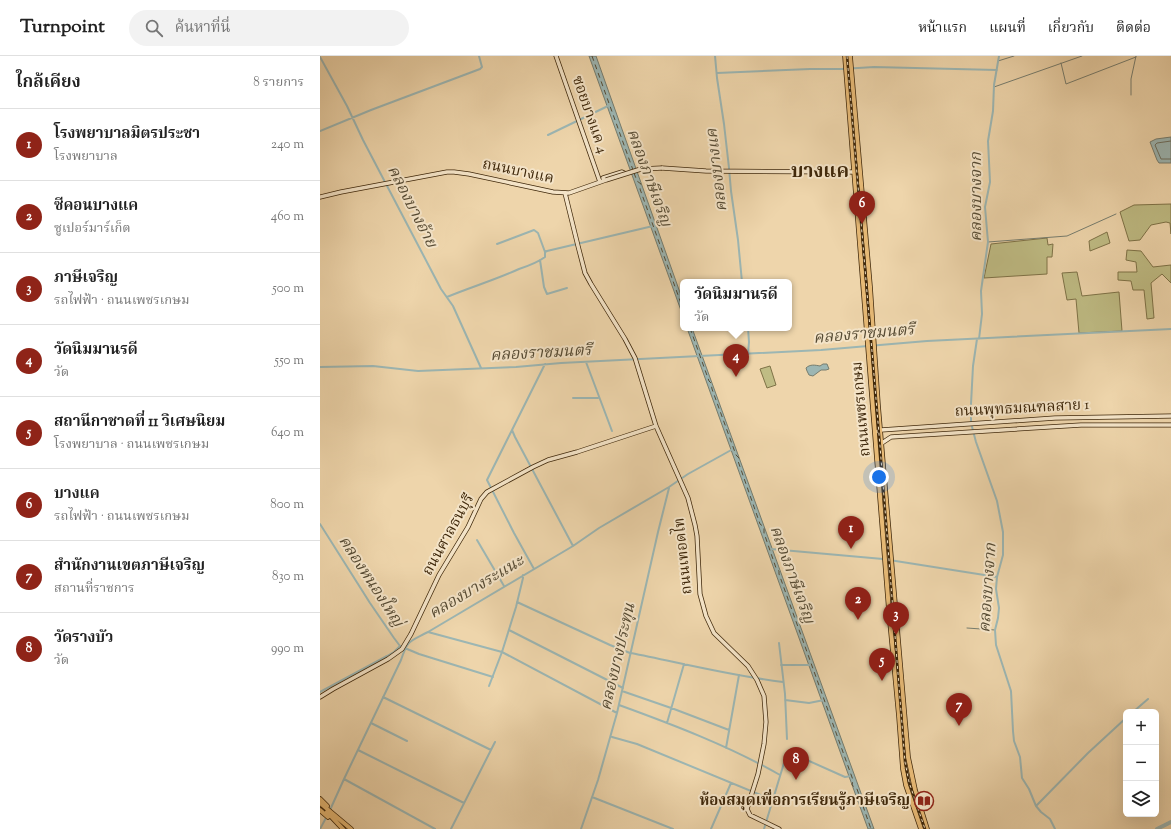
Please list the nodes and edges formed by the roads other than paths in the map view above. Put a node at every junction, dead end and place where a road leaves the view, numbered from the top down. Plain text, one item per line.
1 (556, 56) edge
2 (845, 56) edge
3 (850, 56) edge
4 (860, 164) junction
5 (854, 172) junction
6 (600, 182) junction
7 (565, 193) junction
8 (320, 198) edge
9 (1124, 416) junction
10 (1136, 416) junction
11 (1171, 416) edge
12 (1122, 425) junction
13 (1136, 425) junction
14 (1171, 425) edge
15 (656, 426) junction
16 (881, 430) junction
17 (887, 430) junction
18 (876, 432) junction
19 (891, 437) junction
20 (882, 443) junction
21 (881, 504) junction
22 (887, 504) junction
23 (320, 697) edge
24 (320, 799) edge
25 (320, 803) edge
26 (320, 806) edge
27 (320, 810) edge
28 (328, 812) junction
29 (335, 818) junction
30 (343, 829) edge
31 (351, 829) edge
32 (780, 829) edge
33 (921, 829) edge
34 (927, 829) edge

1 - 6 main road, ซอยบางแค 4
2 - 5 main road, ถนนเพชรเกษม
3 - 4 main road, ถนนเพชรเกษม
4 - 5 main road
4 - 16 main road, ถนนเพชรเกษม
5 - 6 main road, ถนนบางแค, bridge
5 - 18 main road, ถนนเพชรเกษม
6 - 6 main road
6 - 7 main road, ถนนบางแค
7 - 8 main road, ถนนบางแค
7 - 15 main road, ถนนเทอดไท
9 - 10 main road, ถนนพุทธมณฑลสาย 1
9 - 12 main road
9 - 17 main road, ถนนพุทธมณฑลสาย 1
10 - 11 main road, ถนนพุทธมณฑลสาย 1
10 - 13 main road
12 - 13 main road, ถนนพุทธมณฑลสาย 1
12 - 19 main road, ถนนพุทธมณฑลสาย 1
13 - 14 main road, ถนนพุทธมณฑลสาย 1
15 - 23 main road, ถนนศาลธนบุรี
15 - 32 main road, ถนนเทอดไท
16 - 17 main road, ถนนพุทธมณฑลสาย 1
16 - 18 main road, ถนนพุทธมณฑลสาย 1
16 - 20 main road, ถนนเพชรเกษม
17 - 19 main road
18 - 21 main road, ถนนเพชรเกษม
19 - 20 main road, ถนนพุทธมณฑลสาย 1
20 - 22 main road, ถนนเพชรเกษม
21 - 22 main road
21 - 33 main road, ถนนเพชรเกษม
22 - 34 main road, ถนนเพชรเกษม
24 - 28 main road
25 - 28 main road
26 - 28 main road
27 - 28 main road
28 - 29 main road
28 - 29 main road
29 - 30 main road
29 - 31 main road

